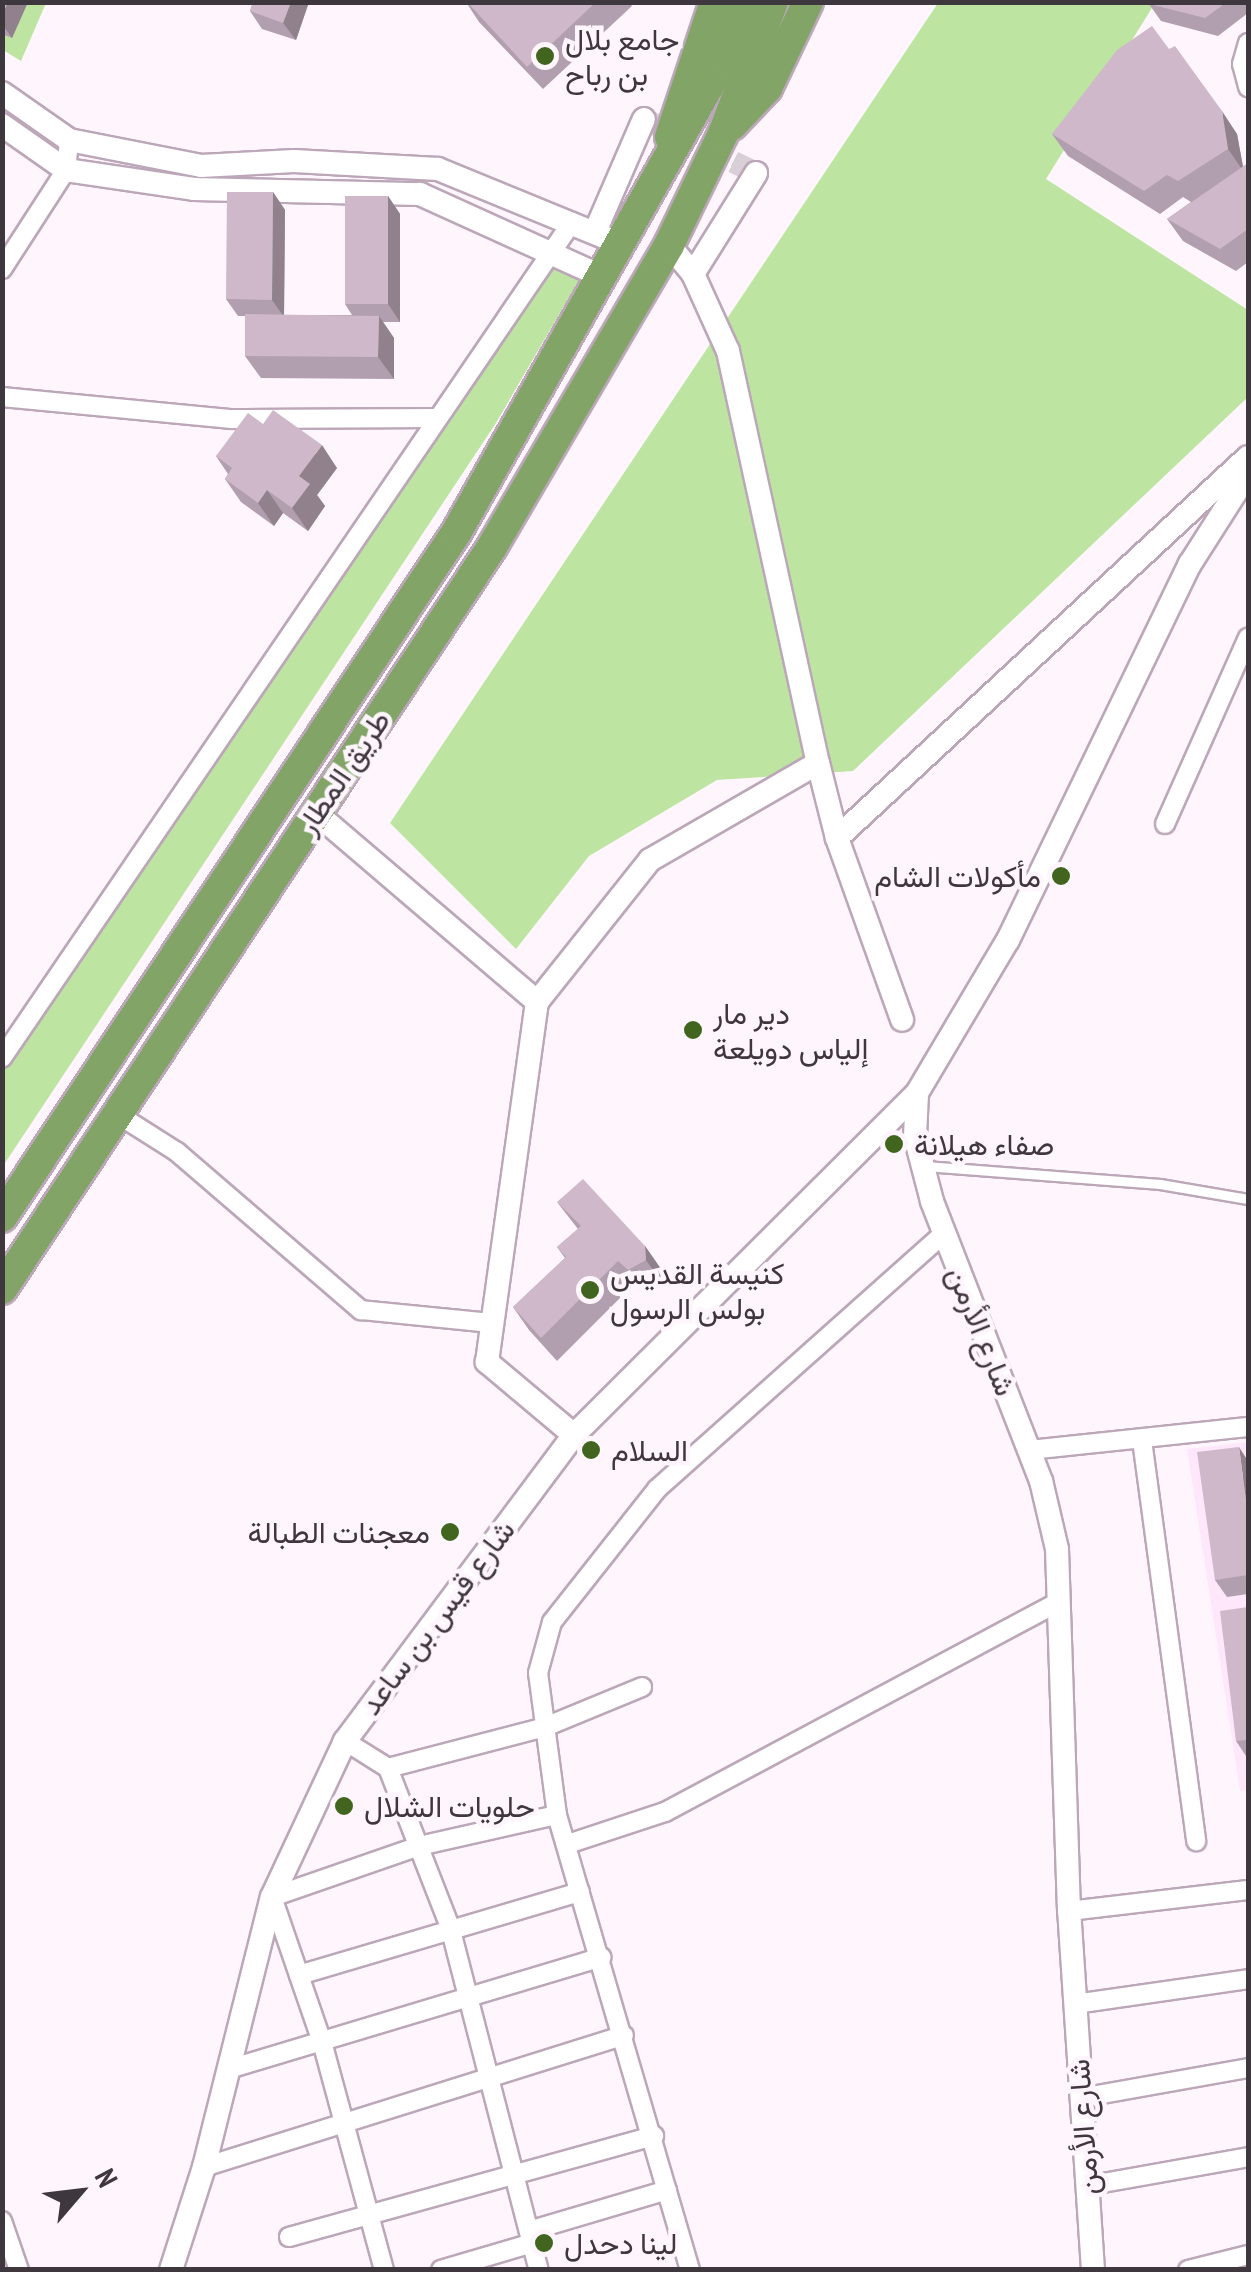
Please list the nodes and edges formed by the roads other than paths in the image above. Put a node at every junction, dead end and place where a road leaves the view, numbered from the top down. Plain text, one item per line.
1 (715, 2) edge
2 (744, 2) edge
3 (773, 2) edge
4 (808, 2) edge
5 (1248, 43) edge
6 (1248, 87) edge
7 (2, 93) edge
8 (644, 119) dead end
9 (2, 125) edge
10 (723, 134) junction
11 (69, 140) junction
12 (66, 170) junction
13 (661, 174) junction
14 (756, 174) dead end
15 (572, 222) junction
16 (607, 237) junction
17 (668, 245) junction
18 (551, 255) junction
19 (2, 269) edge
20 (694, 274) junction
21 (601, 276) junction
22 (2, 397) edge
23 (438, 418) junction
24 (1248, 456) edge
25 (1248, 473) edge
26 (1159, 540) junction
27 (1190, 564) junction
28 (1248, 638) edge
29 (818, 763) junction
30 (316, 813) junction
31 (1166, 824) dead end
32 (836, 838) junction
33 (537, 1002) junction
34 (902, 1020) dead end
35 (2, 1058) edge
36 (917, 1092) junction
37 (114, 1112) junction
38 (922, 1166) junction
39 (1248, 1199) edge
40 (2, 1218) edge
41 (943, 1234) junction
42 (2, 1289) edge
43 (492, 1323) junction
44 (1248, 1427) edge
45 (574, 1435) junction
46 (1142, 1440) junction
47 (1029, 1450) junction
48 (1059, 1602) junction
49 (642, 1686) dead end
50 (546, 1727) junction
51 (344, 1741) junction
52 (388, 1768) junction
53 (557, 1815) junction
54 (1196, 1841) dead end
55 (568, 1844) junction
56 (419, 1846) junction
57 (1248, 1890) edge
58 (580, 1892) junction
59 (272, 1897) junction
60 (1069, 1911) junction
61 (450, 1928) junction
62 (602, 1956) junction
63 (300, 1975) junction
64 (1248, 1979) edge
65 (468, 1998) junction
66 (1075, 2004) junction
67 (624, 2036) junction
68 (322, 2042) junction
69 (1248, 2068) edge
70 (229, 2069) junction
71 (488, 2076) junction
72 (1080, 2098) junction
73 (343, 2120) junction
74 (654, 2136) junction
75 (1248, 2156) edge
76 (204, 2166) junction
77 (510, 2173) junction
78 (1086, 2186) junction
79 (667, 2190) junction
80 (365, 2213) junction
81 (2, 2221) edge
82 (290, 2236) dead end
83 (530, 2237) junction
84 (1248, 2255) edge
85 (468, 2266) edge
86 (19, 2270) edge
87 (171, 2270) edge
88 (384, 2270) edge
89 (441, 2270) edge
90 (539, 2270) edge
91 (690, 2270) edge
92 (1093, 2270) edge
93 (1188, 2270) edge

1 - 13 highway
2 - 13 highway, طريق المطار
3 - 10 highway
4 - 10 highway
5 - 6 street
7 - 11 main road
8 - 16 main road
9 - 12 main road
10 - 17 highway, طريق المطار
11 - 12 street
11 - 15 main road
12 - 18 main road
12 - 19 street
13 - 16 highway, طريق المطار
14 - 20 main road
15 - 16 main road
15 - 18 street
16 - 21 highway, طريق المطار
17 - 20 main road
17 - 30 highway, طريق المطار
18 - 21 main road
18 - 23 street
20 - 29 main road
21 - 40 highway, طريق المطار
22 - 23 street
23 - 35 street
24 - 26 main road
25 - 27 main road
26 - 27 main road
26 - 32 main road
27 - 36 main road
28 - 31 street
29 - 32 main road
29 - 33 main road
30 - 33 main road
30 - 37 highway, طريق المطار
32 - 34 main road
33 - 43 main road
36 - 38 main road, شارع الأرمن
36 - 45 main road, شارع قيس بن ساعد
37 - 42 highway, طريق المطار
37 - 43 street
38 - 39 lane
38 - 41 main road, شارع الأرمن
41 - 47 main road, شارع الأرمن
41 - 50 street
43 - 45 main road
44 - 46 street
45 - 51 main road, شارع قيس بن ساعد
46 - 47 street
46 - 54 street
47 - 48 main road, شارع الأرمن
48 - 55 street
48 - 60 main road, شارع الأرمن
49 - 50 street
50 - 52 street
50 - 53 street
51 - 52 street
51 - 59 main road, شارع قيس بن ساعد
52 - 56 street
53 - 55 street
53 - 56 street
55 - 58 street
56 - 59 street
56 - 61 street
57 - 60 street
58 - 61 street
58 - 62 street
59 - 63 street
59 - 70 main road, شارع قيس بن ساعد
60 - 66 main road, شارع الأرمن
61 - 63 street
61 - 65 street
62 - 65 street
62 - 67 street
63 - 68 street
64 - 66 street
65 - 68 street
65 - 71 street
66 - 72 main road, شارع الأرمن
67 - 71 street
67 - 74 street
68 - 70 street
68 - 73 street
69 - 72 street
70 - 76 main road, شارع قيس بن ساعد
71 - 73 street
71 - 77 street
72 - 78 main road, شارع الأرمن
73 - 76 street
73 - 80 street
74 - 77 street
74 - 79 street
75 - 78 street
76 - 87 main road, شارع قيس بن ساعد
77 - 80 street
77 - 83 street
78 - 92 main road, شارع الأرمن
79 - 83 street
79 - 91 street
80 - 82 street
80 - 88 street
81 - 86 street
83 - 85 street
83 - 90 street
84 - 93 street
85 - 89 street

